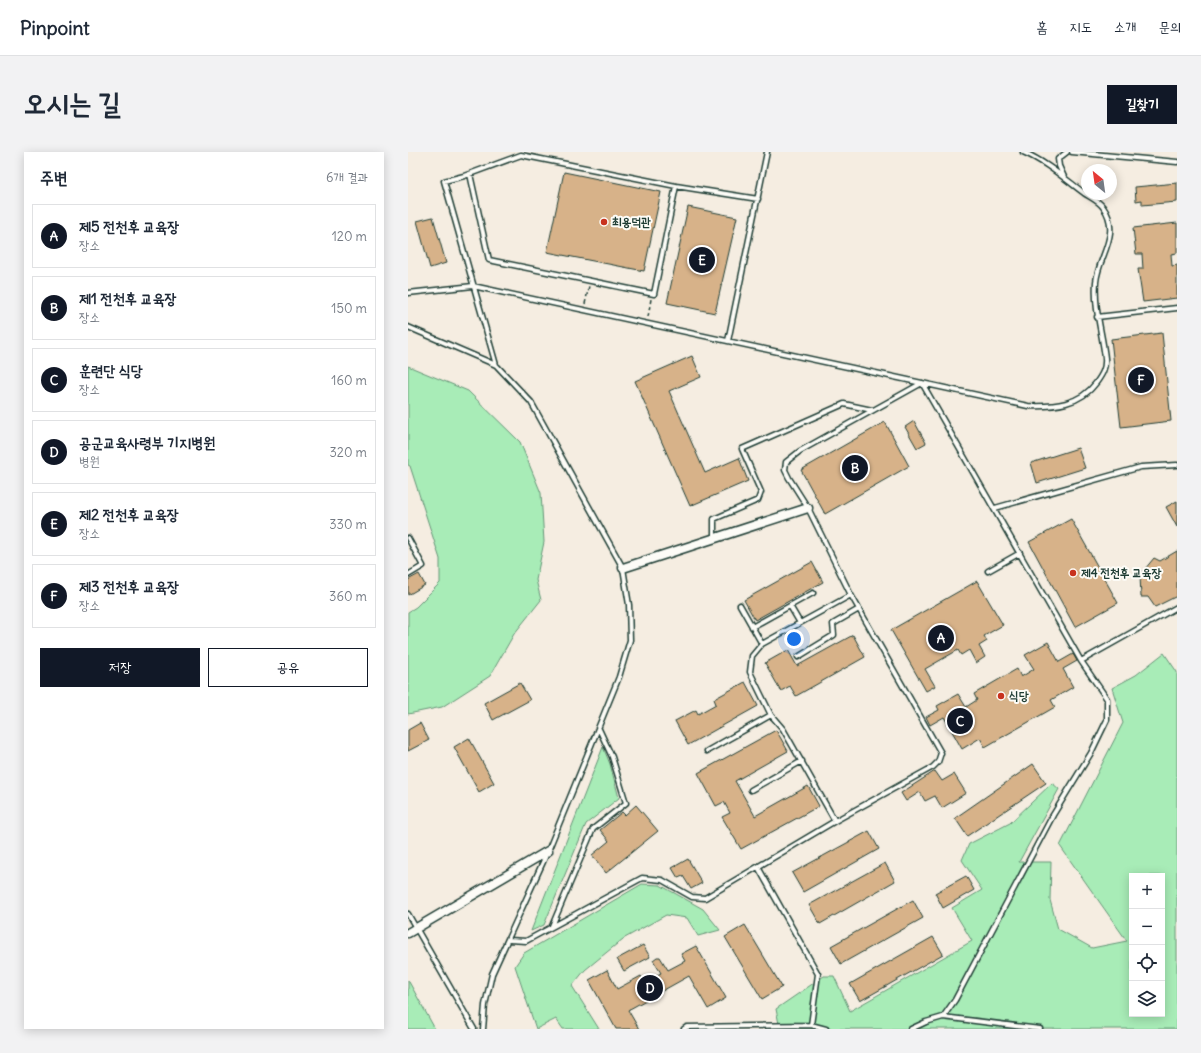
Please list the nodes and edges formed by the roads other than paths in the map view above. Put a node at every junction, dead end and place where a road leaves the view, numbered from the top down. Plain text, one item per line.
1 (767, 152) edge
2 (1023, 152) edge
3 (1067, 152) edge
4 (1072, 152) edge
5 (1177, 162) edge
6 (470, 174) junction
7 (1065, 179) junction
8 (676, 186) junction
9 (758, 199) junction
10 (473, 286) junction
11 (408, 293) edge
12 (1177, 308) edge
13 (1097, 317) junction
14 (408, 327) edge
15 (728, 341) junction
16 (496, 365) junction
17 (922, 383) junction
18 (872, 410) junction
19 (1177, 465) edge
20 (808, 508) junction
21 (995, 508) junction
22 (408, 538) edge
23 (714, 538) junction
24 (1020, 553) junction
25 (622, 568) junction
26 (988, 571) dead end
27 (408, 575) edge
28 (813, 593) dead end
29 (851, 596) junction
30 (740, 605) dead end
31 (790, 606) junction
32 (1177, 607) edge
33 (859, 609) junction
34 (800, 623) junction
35 (752, 627) junction
36 (762, 644) junction
37 (798, 657) dead end
38 (1081, 661) junction
39 (771, 715) junction
40 (599, 729) junction
41 (707, 751) dead end
42 (802, 761) junction
43 (751, 790) dead end
44 (835, 821) junction
45 (548, 851) junction
46 (758, 867) junction
47 (408, 914) edge
48 (552, 927) junction
49 (416, 928) junction
50 (408, 933) edge
51 (509, 940) junction
52 (943, 1017) junction
53 (811, 1025) junction
54 (474, 1029) edge
55 (483, 1029) edge
56 (684, 1029) edge
57 (826, 1029) edge
58 (911, 1029) edge
59 (1040, 1029) edge

1 - 9 lane
2 - 7 lane
3 - 7 lane
4 - 5 lane
6 - 8 lane
6 - 8 lane
6 - 10 lane
7 - 13 lane
8 - 9 lane
9 - 15 lane
10 - 11 lane
10 - 15 lane
10 - 16 lane
12 - 13 lane
13 - 17 lane
14 - 16 lane
15 - 17 lane
16 - 25 lane
17 - 18 lane
17 - 21 lane
18 - 20 lane
18 - 23 lane
19 - 21 lane
20 - 23 street
20 - 29 lane
21 - 24 lane
22 - 27 lane
23 - 25 street
24 - 26 lane
24 - 38 lane
25 - 40 lane
28 - 31 lane
29 - 33 lane
29 - 34 lane
30 - 35 lane
31 - 34 lane
31 - 35 lane
32 - 38 lane
33 - 37 lane
33 - 44 lane
34 - 36 lane
35 - 36 lane
36 - 39 lane
38 - 52 lane
39 - 41 lane
39 - 42 lane
40 - 45 lane
40 - 48 lane
42 - 43 lane
42 - 44 lane
44 - 46 lane
45 - 49 street
45 - 51 lane
46 - 48 lane
46 - 53 lane
47 - 49 lane
48 - 51 lane
49 - 50 street
49 - 54 lane
51 - 55 lane
52 - 58 lane
52 - 59 lane
53 - 56 lane
53 - 57 lane

